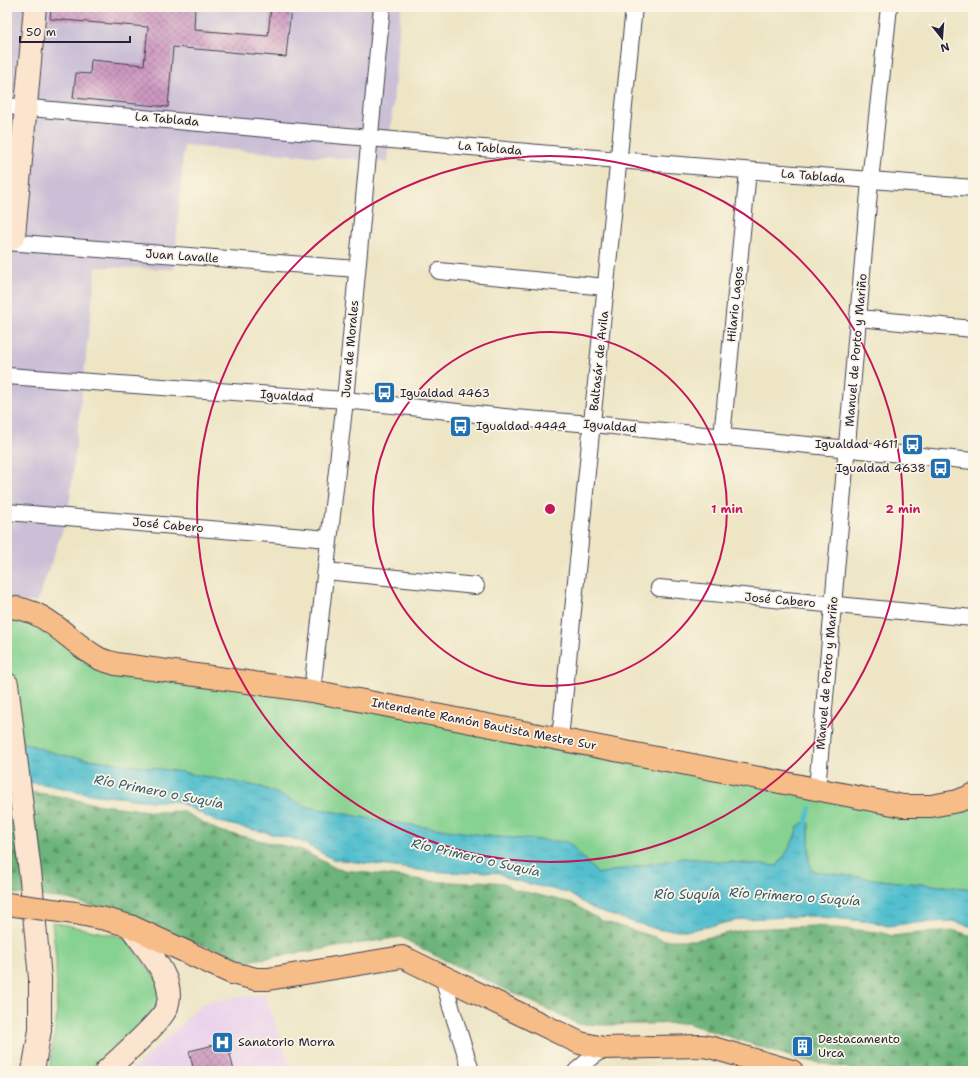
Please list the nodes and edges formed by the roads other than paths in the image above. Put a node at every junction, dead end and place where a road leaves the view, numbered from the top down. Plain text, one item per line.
1 (21, 7) edge
2 (35, 7) edge
3 (382, 7) edge
4 (634, 7) edge
5 (889, 7) edge
6 (14, 106) edge
7 (370, 137) junction
8 (7, 145) edge
9 (618, 160) junction
10 (748, 171) junction
11 (870, 180) junction
12 (973, 188) edge
13 (7, 242) edge
14 (357, 269) junction
15 (439, 271) dead end
16 (606, 287) junction
17 (859, 318) junction
18 (973, 328) edge
19 (7, 376) edge
20 (345, 400) junction
21 (592, 424) junction
22 (722, 437) junction
23 (847, 449) junction
24 (973, 461) edge
25 (7, 512) edge
26 (329, 539) junction
27 (326, 571) junction
28 (476, 586) dead end
29 (659, 588) dead end
30 (833, 605) junction
31 (7, 607) edge
32 (973, 618) edge
33 (7, 684) edge
34 (312, 691) junction
35 (560, 739) junction
36 (817, 789) junction
37 (973, 795) edge
38 (7, 904) edge
39 (130, 926) junction
40 (444, 976) junction
41 (603, 1048) junction
42 (33, 1071) edge
43 (106, 1071) edge
44 (471, 1071) edge
45 (576, 1071) edge
46 (792, 1071) edge

1 - 6 main road
2 - 6 main road
3 - 7 street, Juan de Morales
4 - 9 street, Baltasár de Avila
5 - 11 street, Manuel de Porto y Mariño
6 - 7 street, La Tablada
6 - 8 main road
6 - 13 main road
7 - 9 street, La Tablada
7 - 14 street, Juan de Morales
9 - 10 street, La Tablada
9 - 16 street, Baltasár de Avila
10 - 11 street, La Tablada
10 - 22 street, Hilario Lagos
11 - 12 street, La Tablada
11 - 17 street, Manuel de Porto y Mariño
13 - 14 street, Juan Lavalle
14 - 20 street, Juan de Morales
15 - 16 street
16 - 21 street, Baltasár de Avila
17 - 18 street
17 - 23 street, Manuel de Porto y Mariño
19 - 20 street, Igualdad
20 - 21 street, Igualdad
20 - 26 street, Juan de Morales
21 - 22 street, Igualdad
21 - 35 street, Baltasár de Avila
22 - 23 street, Igualdad
23 - 24 street, Igualdad
23 - 30 street, Manuel de Porto y Mariño
25 - 26 street, José Cabero
26 - 27 street, Juan de Morales
27 - 28 street
27 - 34 street, Juan de Morales
29 - 30 street, José Cabero
30 - 32 street, José Cabero
30 - 36 street, Manuel de Porto y Mariño
31 - 34 main road, Intendente Ramón Bautista Mestre Sur
33 - 42 main road
34 - 35 main road, Intendente Ramón Bautista Mestre Sur
35 - 36 main road, Intendente Ramón Bautista Mestre Sur
36 - 37 main road, Intendente Ramón Bautista Mestre Sur
38 - 39 main road, bridge
39 - 40 main road
39 - 43 main road
40 - 41 main road
40 - 44 street
41 - 45 street
41 - 46 main road

